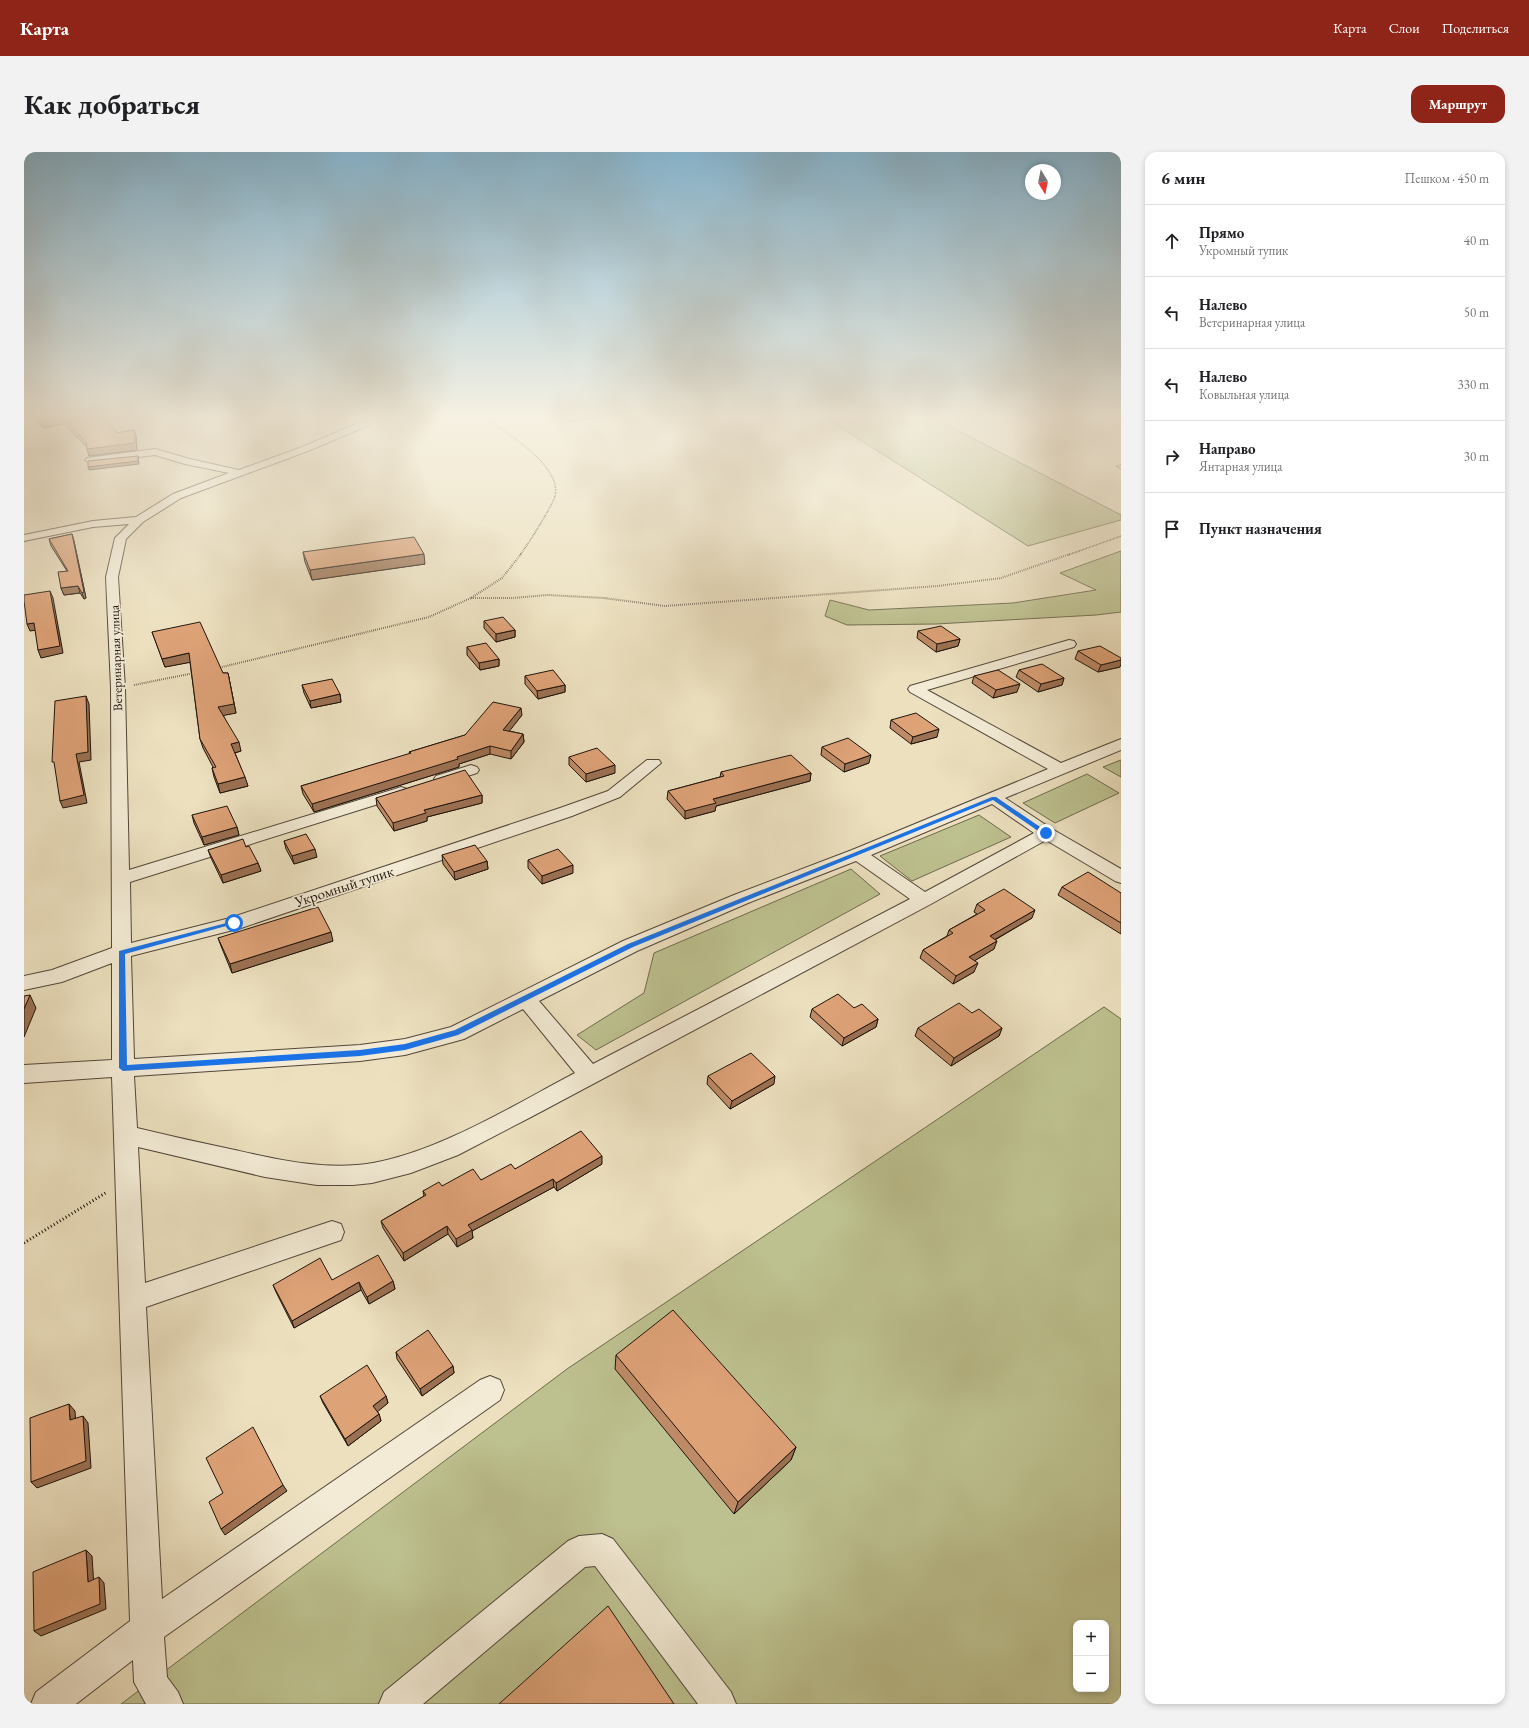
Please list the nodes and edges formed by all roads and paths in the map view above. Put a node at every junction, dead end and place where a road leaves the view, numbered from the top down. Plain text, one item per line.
1 (204, 486) edge
2 (554, 486) edge
3 (139, 520) junction
4 (1121, 536) edge
5 (24, 538) edge
6 (471, 598) junction
7 (1069, 644) dead end
8 (214, 669) edge
9 (199, 672) edge
10 (118, 688) junction
11 (1121, 744) edge
12 (653, 763) dead end
13 (1060, 769) junction
14 (471, 770) dead end
15 (994, 798) junction
16 (1046, 833) junction
17 (858, 854) junction
18 (1121, 877) edge
19 (122, 878) junction
20 (924, 900) junction
21 (122, 952) junction
22 (24, 983) edge
23 (526, 999) junction
24 (123, 1068) junction
25 (24, 1074) edge
26 (590, 1076) junction
27 (126, 1135) junction
28 (128, 1179) junction
29 (332, 1232) dead end
30 (24, 1244) edge
31 (132, 1300) junction
32 (490, 1390) dead end
33 (148, 1629) junction
34 (48, 1704) edge
35 (166, 1704) edge
36 (396, 1704) edge
37 (719, 1704) edge

1 - 3 street, Ветеринарная улица
2 - 6 path
3 - 5 street
3 - 10 street, Ветеринарная улица
4 - 6 path
6 - 8 path
7 - 13 street
9 - 10 path
10 - 19 street, Ветеринарная улица
11 - 13 street
12 - 21 street, Укромный тупик
13 - 15 street
14 - 19 street
15 - 16 street
15 - 17 street
16 - 18 street
16 - 20 street
17 - 20 street
17 - 23 street
19 - 21 street, Ветеринарная улица
20 - 26 street
21 - 22 street, Укромный тупик
21 - 24 street, Ветеринарная улица
23 - 24 street
23 - 26 street
24 - 25 street
24 - 27 street, Ветеринарная улица
26 - 27 street
27 - 28 street, Ветеринарная улица
28 - 30 path
28 - 31 street, Ветеринарная улица
29 - 31 street
31 - 33 street, Ветеринарная улица
32 - 33 street
33 - 34 street
33 - 35 street, Ветеринарная улица
36 - 37 street

